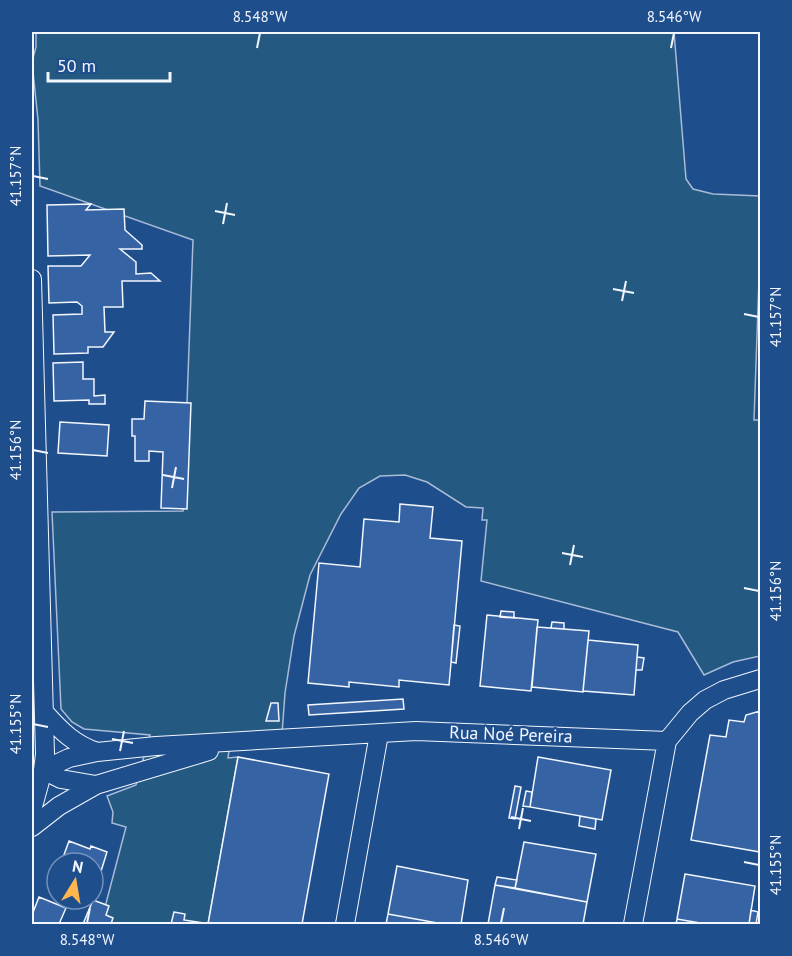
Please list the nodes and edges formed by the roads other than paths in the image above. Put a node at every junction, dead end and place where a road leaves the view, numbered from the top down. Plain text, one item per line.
1 (32, 279) edge
2 (33, 395) edge
3 (760, 679) edge
4 (45, 713) junction
5 (380, 734) junction
6 (667, 741) junction
7 (239, 743) junction
8 (97, 752) junction
9 (43, 770) junction
10 (96, 785) junction
11 (32, 810) edge
12 (32, 827) edge
13 (345, 924) edge
14 (633, 924) edge

1 - 2 street
2 - 4 street
3 - 6 street
4 - 8 street
4 - 9 street
5 - 6 street, Rua Noé Pereira
5 - 7 street, Rua Noé Pereira
5 - 13 street
6 - 14 street
7 - 8 street, Rua Noé Pereira
7 - 10 street, Rua Noé Pereira
8 - 9 street, Rua Noé Pereira
9 - 10 street, Rua Noé Pereira
9 - 11 street
10 - 12 street, Rua Noé Pereira

